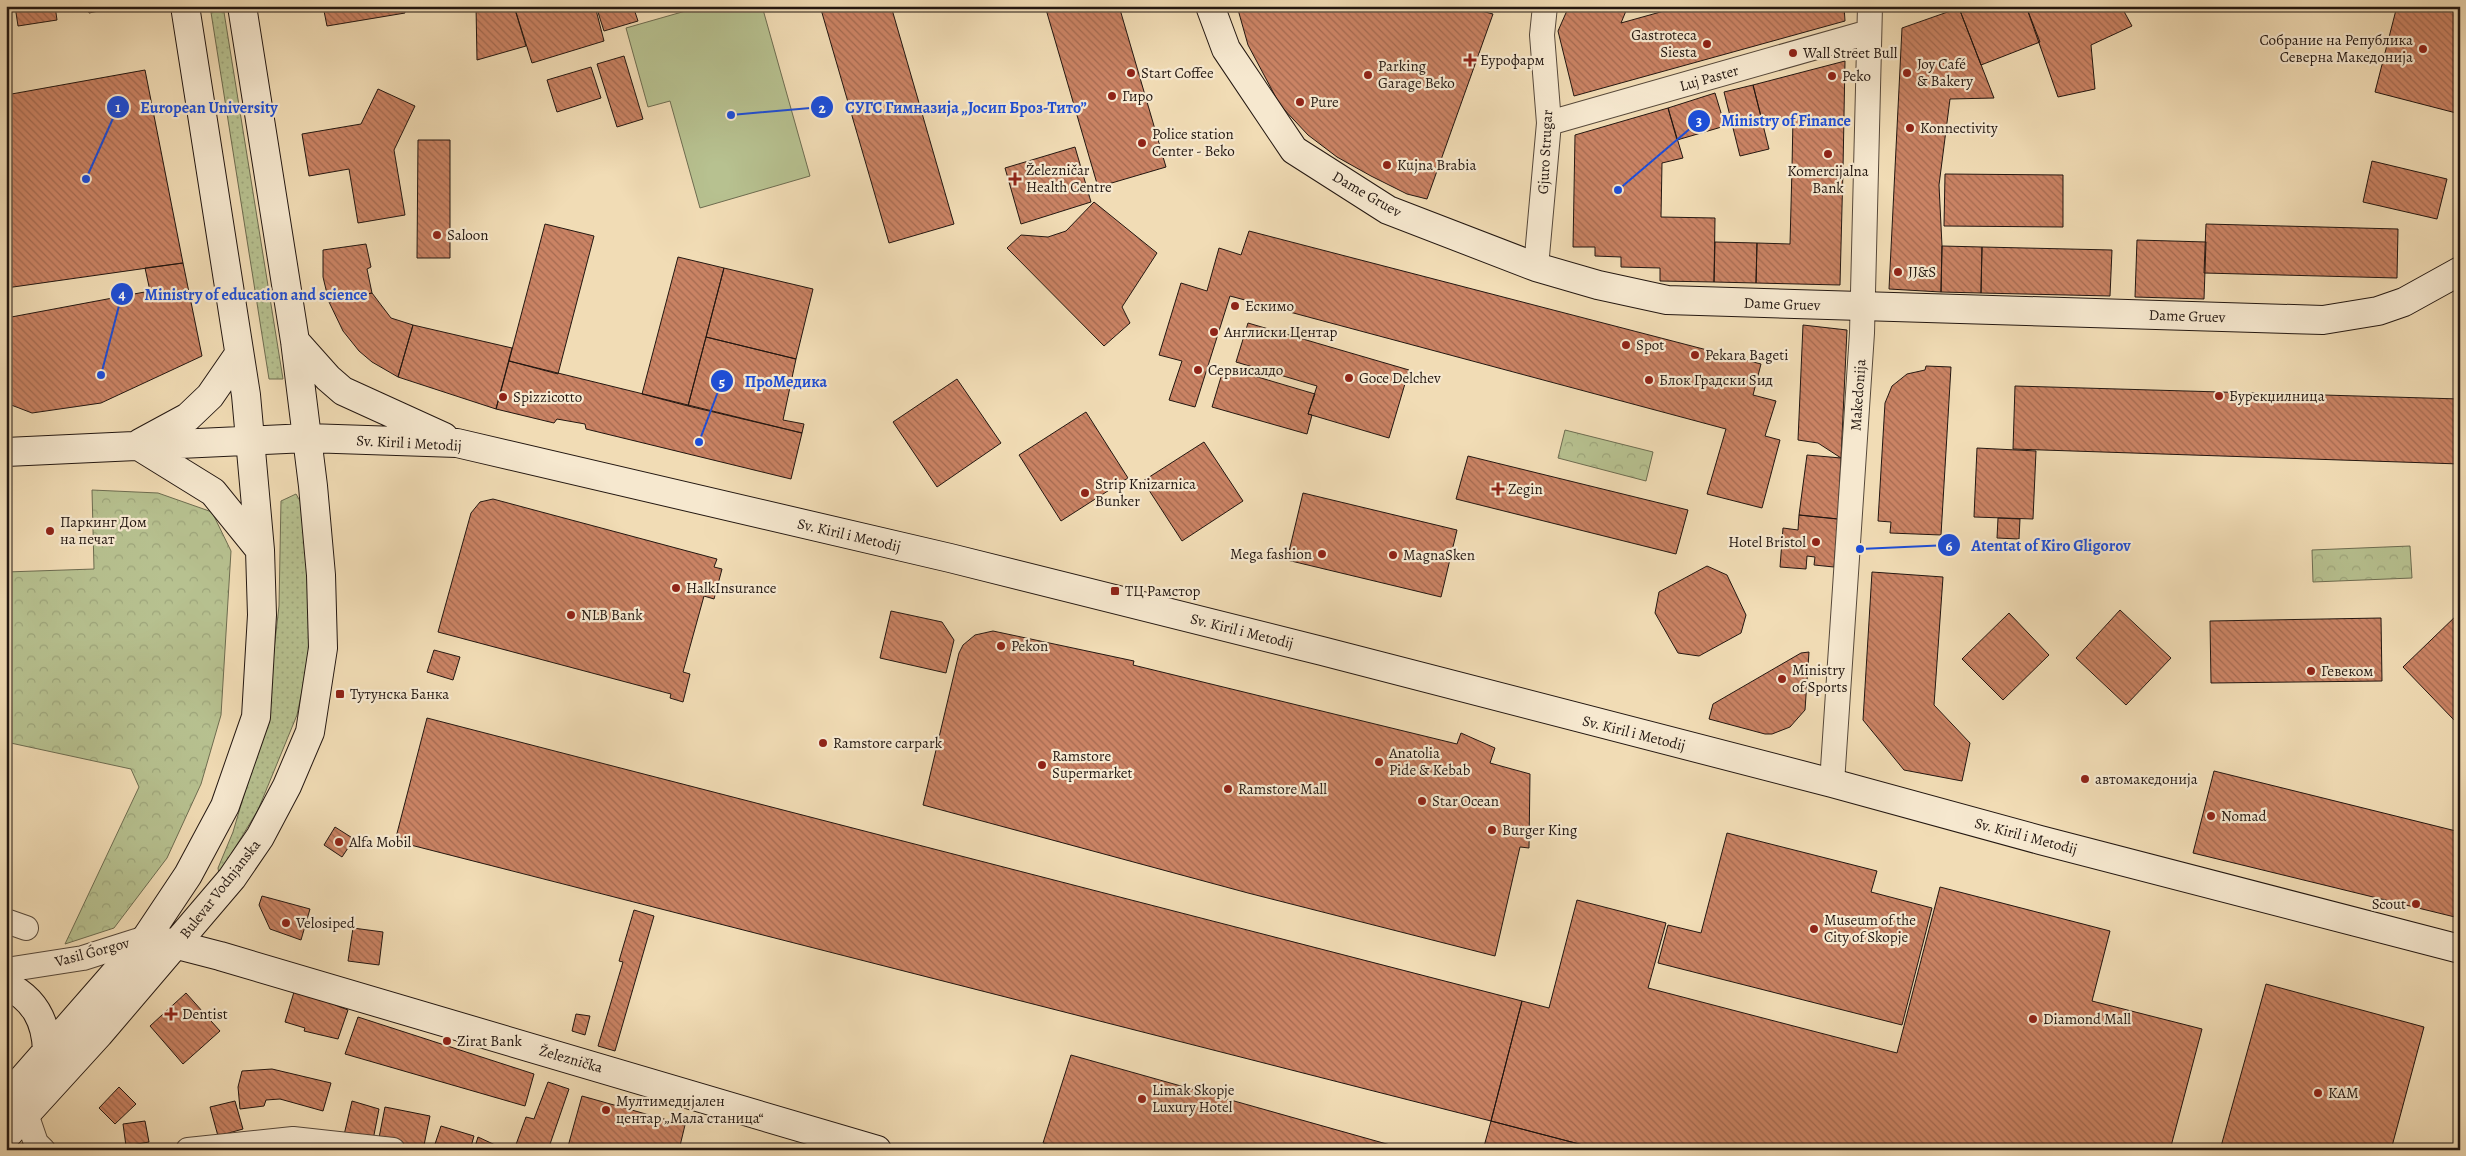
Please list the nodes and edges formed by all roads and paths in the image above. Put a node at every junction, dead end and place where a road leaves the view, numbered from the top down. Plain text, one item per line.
1 (185, 6) edge
2 (242, 6) edge
3 (1210, 6) edge
4 (1545, 6) edge
5 (1870, 6) edge
6 (1869, 32) junction
7 (1549, 123) junction
8 (1536, 267) junction
9 (2460, 271) edge
10 (1862, 307) junction
11 (295, 341) junction
12 (239, 354) junction
13 (307, 438) junction
14 (251, 442) junction
15 (457, 443) junction
16 (137, 445) junction
17 (6, 452) edge
18 (260, 550) junction
19 (1832, 782) junction
20 (146, 938) junction
21 (177, 944) junction
22 (2460, 949) edge
23 (6, 970) edge
24 (6, 985) edge
25 (46, 1051) junction
26 (16, 1106) edge
27 (6, 1136) edge
28 (43, 1150) edge
29 (188, 1150) edge
30 (393, 1150) edge
31 (878, 1150) edge

1 - 12 street, Bulevar Vodnjanska
2 - 11 street, Bulevar Vodnjanska
3 - 8 street, Dame Gruev
4 - 7 street, Gjuro Strugar
5 - 6 street, Makedonija
6 - 7 street, Luj Paster
6 - 10 street, Makedonija
7 - 8 street, Gjuro Strugar
8 - 10 street, Dame Gruev
9 - 10 street, Dame Gruev
10 - 19 street, Makedonija
11 - 13 street, Bulevar Vodnjanska
11 - 15 street
12 - 14 street, Bulevar Vodnjanska
12 - 16 street
13 - 14 street, Sv. Kiril i Metodij
13 - 15 street, Sv. Kiril i Metodij
13 - 21 street, Bulevar Vodnjanska
14 - 16 street, Sv. Kiril i Metodij
14 - 18 street, Bulevar Vodnjanska
15 - 19 street, Sv. Kiril i Metodij
16 - 17 street, Sv. Kiril i Metodij
16 - 18 street
18 - 20 street, Bulevar Vodnjanska
19 - 22 street, Sv. Kiril i Metodij
20 - 21 street, Vasil Ǵorgov
20 - 23 street, Vasil Ǵorgov
20 - 25 street, Bulevar Vodnjanska
21 - 26 street, Bulevar Vodnjanska
21 - 31 street, Železnička
24 - 25 street
25 - 26 street, Bulevar Vodnjanska
26 - 27 street, Bulevar Vodnjanska
26 - 28 street
29 - 30 street

